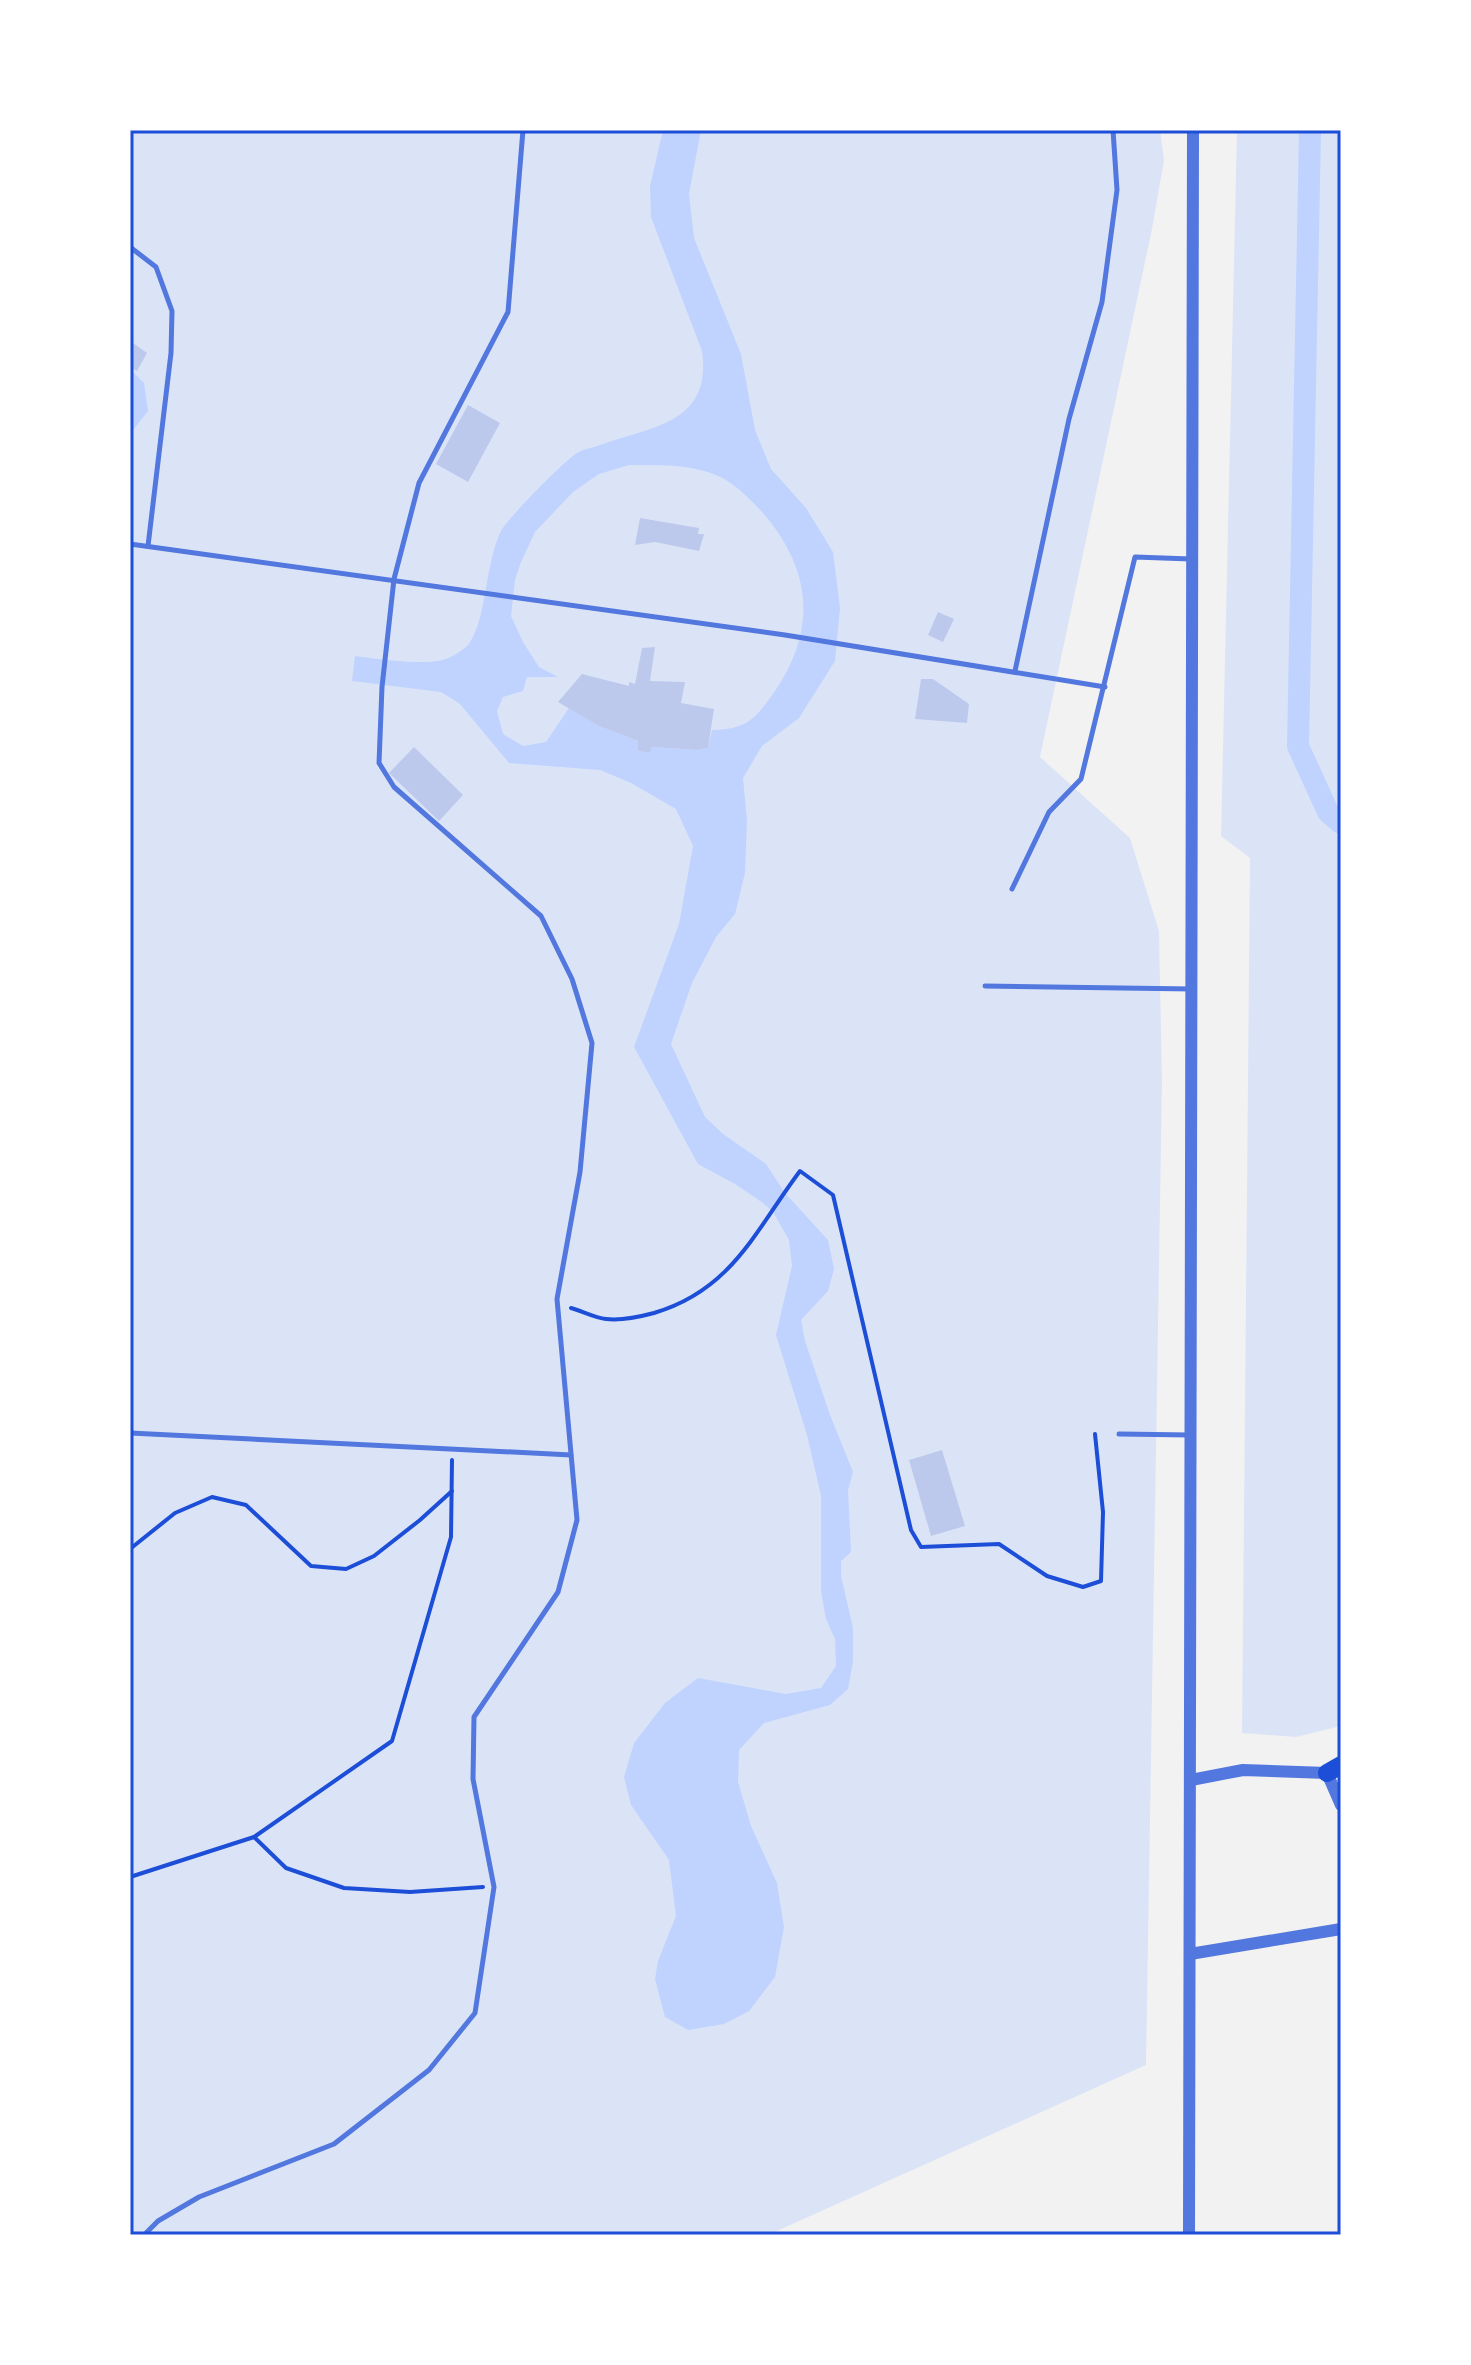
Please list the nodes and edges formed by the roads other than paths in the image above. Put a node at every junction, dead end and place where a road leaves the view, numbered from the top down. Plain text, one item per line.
1 (523, 130) edge
2 (1113, 130) edge
3 (1193, 130) edge
4 (130, 247) edge
5 (130, 544) edge
6 (148, 546) junction
7 (1192, 559) junction
8 (394, 579) junction
9 (1015, 671) junction
10 (1105, 687) junction
11 (1012, 889) dead end
12 (985, 986) dead end
13 (1192, 989) junction
14 (130, 1433) edge
15 (1119, 1434) dead end
16 (1191, 1435) junction
17 (571, 1455) junction
18 (1334, 1769) edge
19 (1191, 1780) junction
20 (1341, 1805) edge
21 (1341, 1929) edge
22 (1190, 1954) junction
23 (144, 2235) edge
24 (1189, 2235) edge

1 - 8 lane
2 - 9 lane
3 - 7 street
4 - 6 lane
5 - 6 lane
6 - 8 lane
7 - 10 lane
7 - 13 street
8 - 9 lane
8 - 17 lane
9 - 10 lane
10 - 11 lane
12 - 13 lane
13 - 16 street
14 - 17 lane
15 - 16 lane
16 - 19 street
17 - 23 lane
18 - 19 street
18 - 20 street
19 - 22 street
21 - 22 street
22 - 24 street

